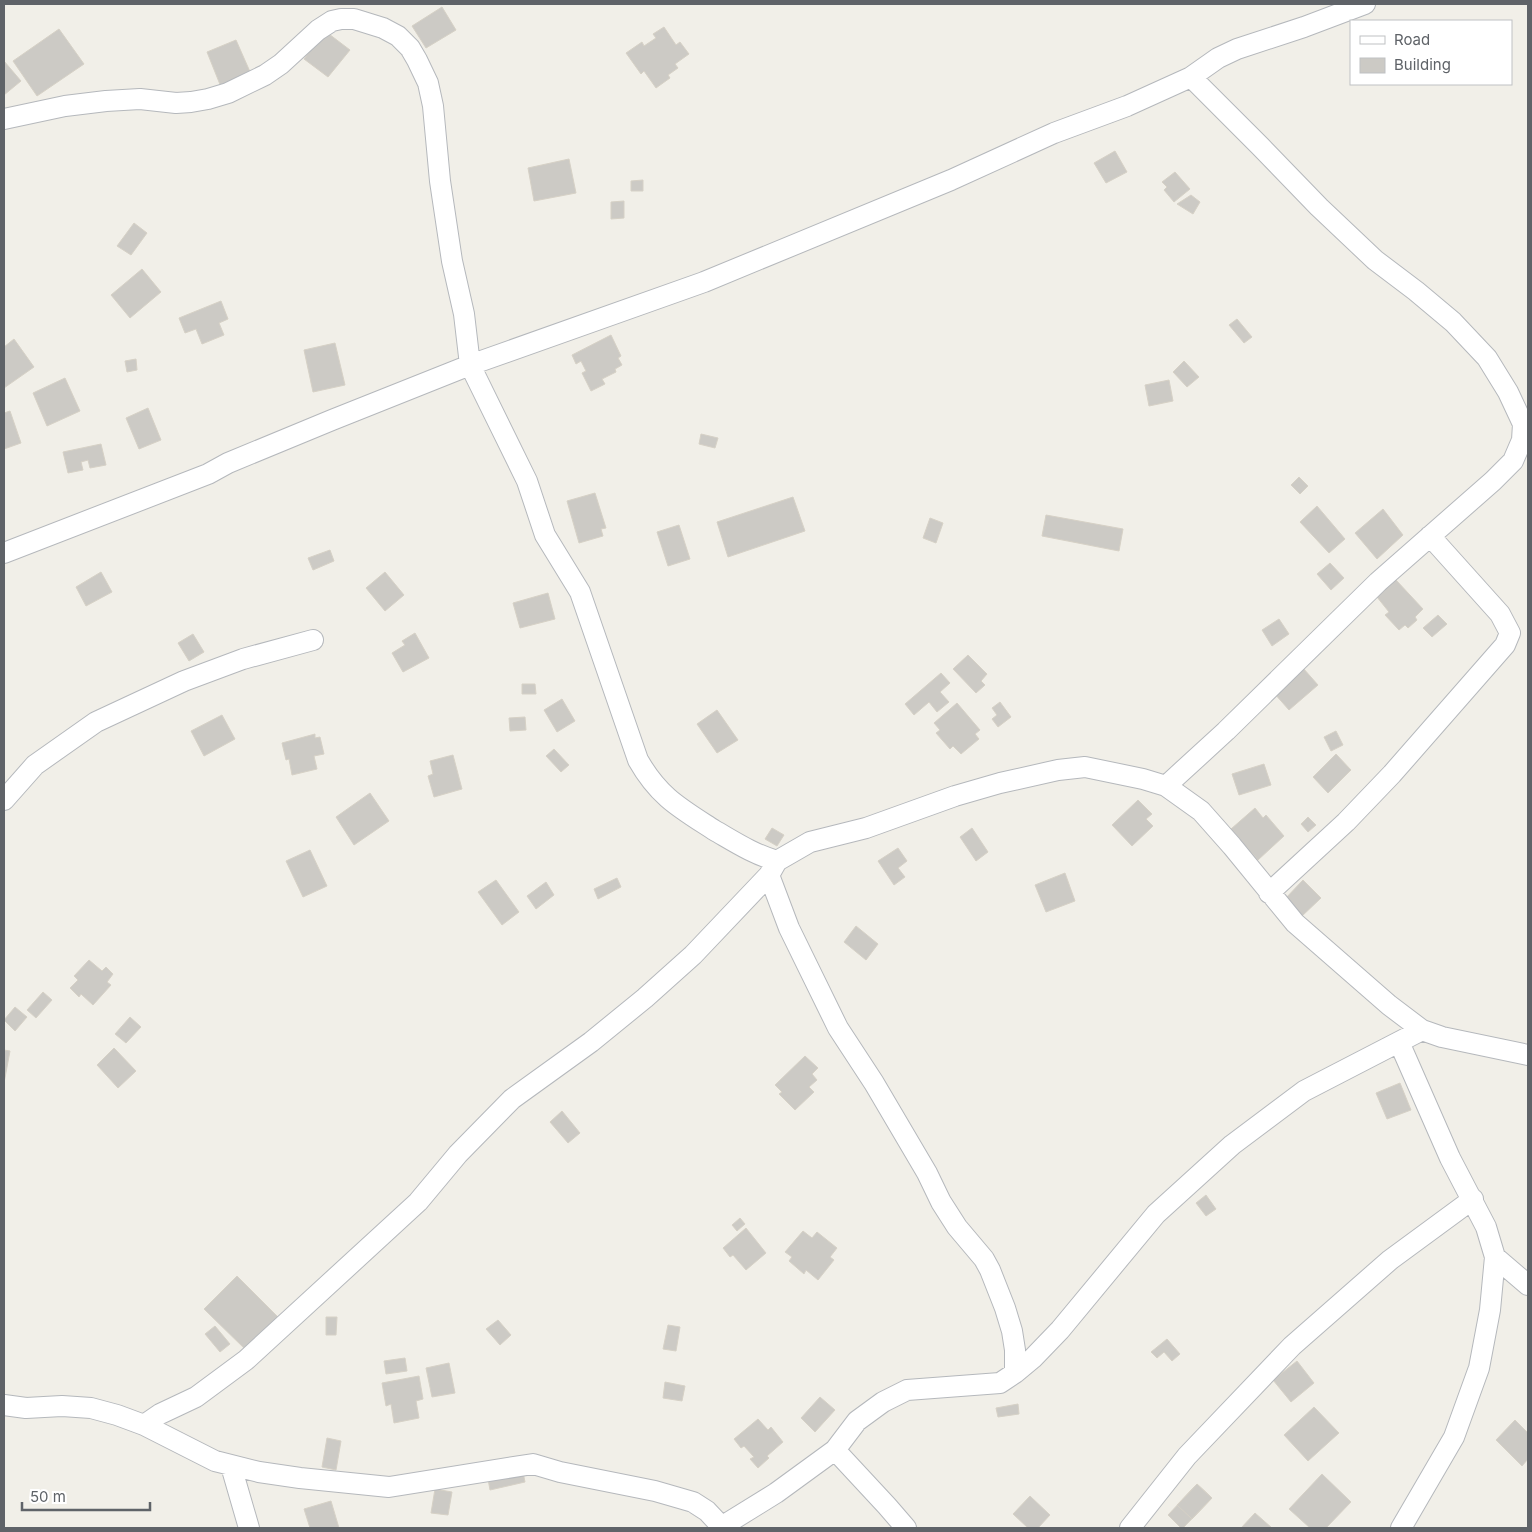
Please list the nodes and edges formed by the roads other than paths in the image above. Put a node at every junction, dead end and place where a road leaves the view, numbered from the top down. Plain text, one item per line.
1 (1365, 4) edge
2 (356, 11) edge
3 (1191, 77) junction
4 (4, 118) edge
5 (470, 365) junction
6 (1430, 536) junction
7 (4, 553) edge
8 (313, 640) dead end
9 (1166, 786) junction
10 (4, 800) edge
11 (773, 868) junction
12 (1269, 893) junction
13 (1422, 1030) junction
14 (1399, 1042) junction
15 (1528, 1055) edge
16 (1473, 1199) junction
17 (1495, 1257) junction
18 (1528, 1285) edge
19 (1015, 1373) junction
20 (4, 1405) edge
21 (144, 1425) junction
22 (836, 1450) junction
23 (231, 1466) junction
24 (722, 1527) edge
25 (249, 1528) edge
26 (906, 1528) edge
27 (1130, 1528) edge
28 (1401, 1528) edge

1 - 3 street
2 - 4 street
2 - 5 street
3 - 5 street
3 - 6 street
5 - 7 street
5 - 11 street
6 - 9 street
6 - 12 street
8 - 10 street
9 - 11 street
9 - 12 street
11 - 19 street
11 - 21 street
12 - 13 street
13 - 14 street
13 - 15 street
14 - 16 street
14 - 19 street
16 - 17 street
16 - 27 street
17 - 18 street
17 - 28 street
19 - 22 street
20 - 21 street
21 - 23 street
22 - 24 street
22 - 26 street
23 - 24 street
23 - 25 street

